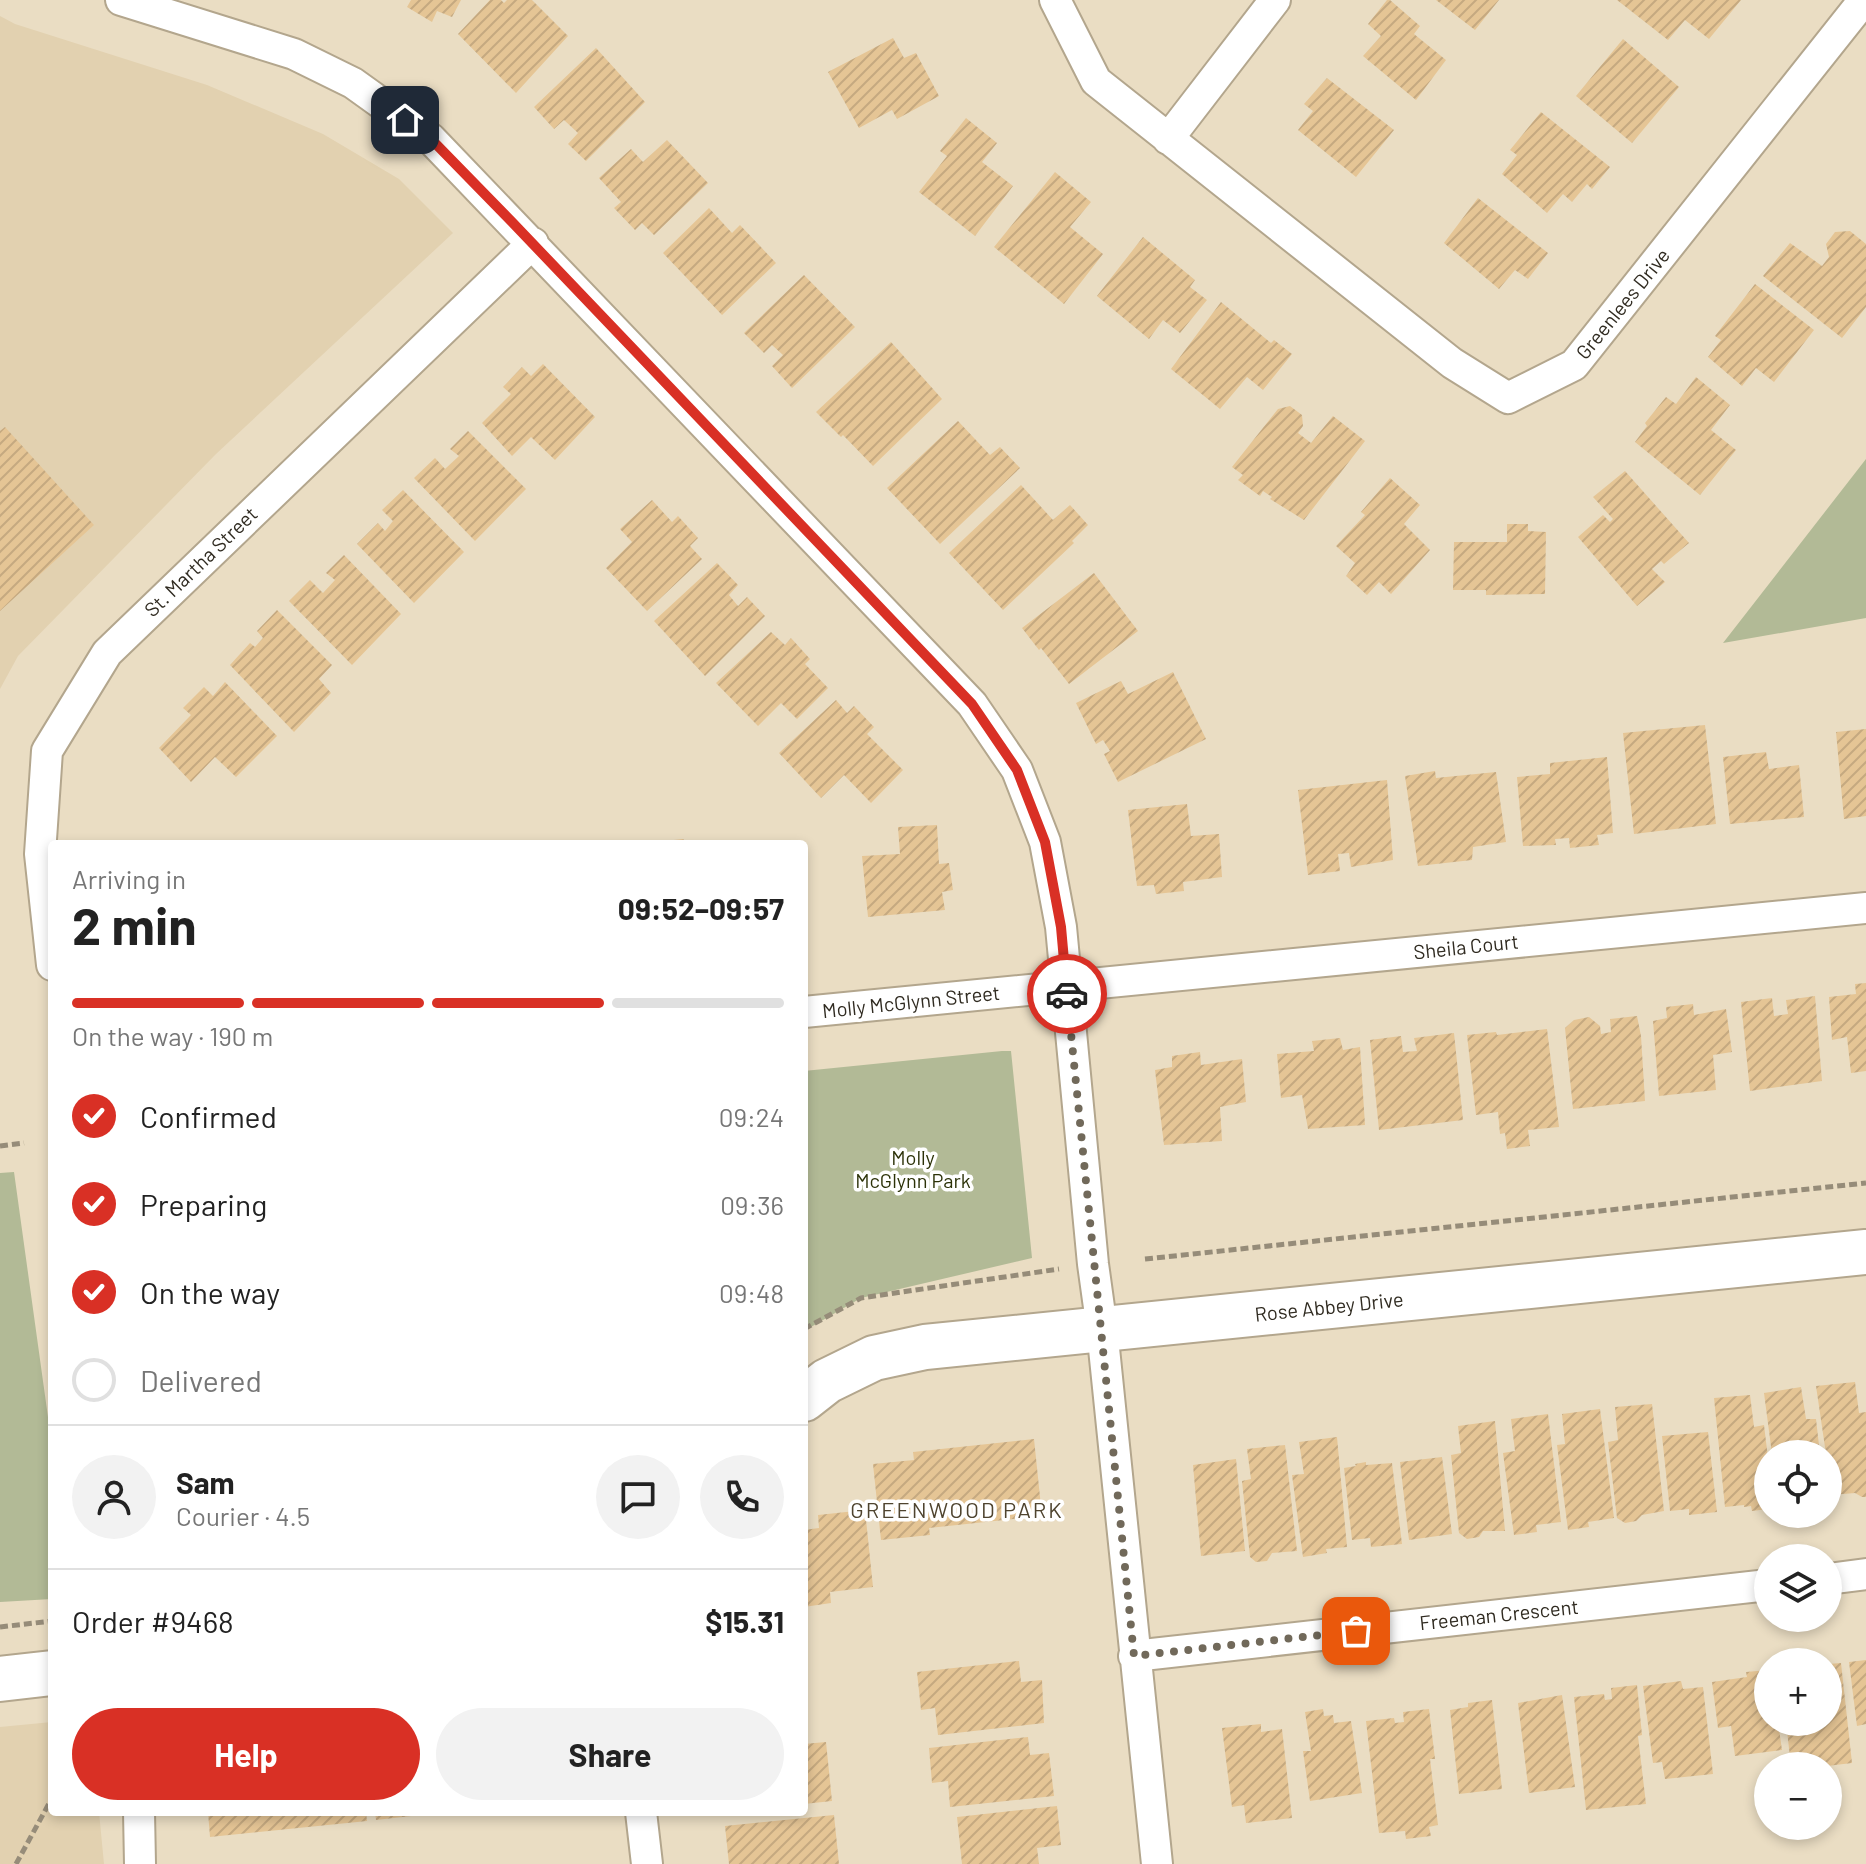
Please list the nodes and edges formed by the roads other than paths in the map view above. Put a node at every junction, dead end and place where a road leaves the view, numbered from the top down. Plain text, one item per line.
1 (121, 0) edge
2 (1055, 0) edge
3 (1275, 0) edge
4 (1864, 0) edge
5 (1168, 139) junction
6 (533, 243) junction
7 (1866, 908) edge
8 (48, 928) edge
9 (1066, 986) junction
10 (808, 1012) edge
11 (1866, 1252) edge
12 (1102, 1329) junction
13 (808, 1396) edge
14 (1866, 1574) edge
15 (1842, 1577) edge
16 (1754, 1587) edge
17 (1134, 1656) junction
18 (48, 1673) edge
19 (0, 1679) edge
20 (139, 1816) edge
21 (641, 1816) edge
22 (140, 1864) edge
23 (647, 1864) edge
24 (1157, 1864) edge

1 - 6 street
2 - 5 street, Greenlees Drive
3 - 5 street
4 - 5 street, Greenlees Drive
6 - 8 street, St. Martha Street
6 - 9 street
7 - 9 street, Sheila Court
9 - 10 street, Molly McGlynn Street
9 - 12 street
11 - 12 street, Rose Abbey Drive
12 - 13 street, Rose Abbey Drive
12 - 17 street
14 - 15 street
16 - 17 street, Freeman Crescent
17 - 24 street
18 - 19 street
20 - 22 street
21 - 23 street

